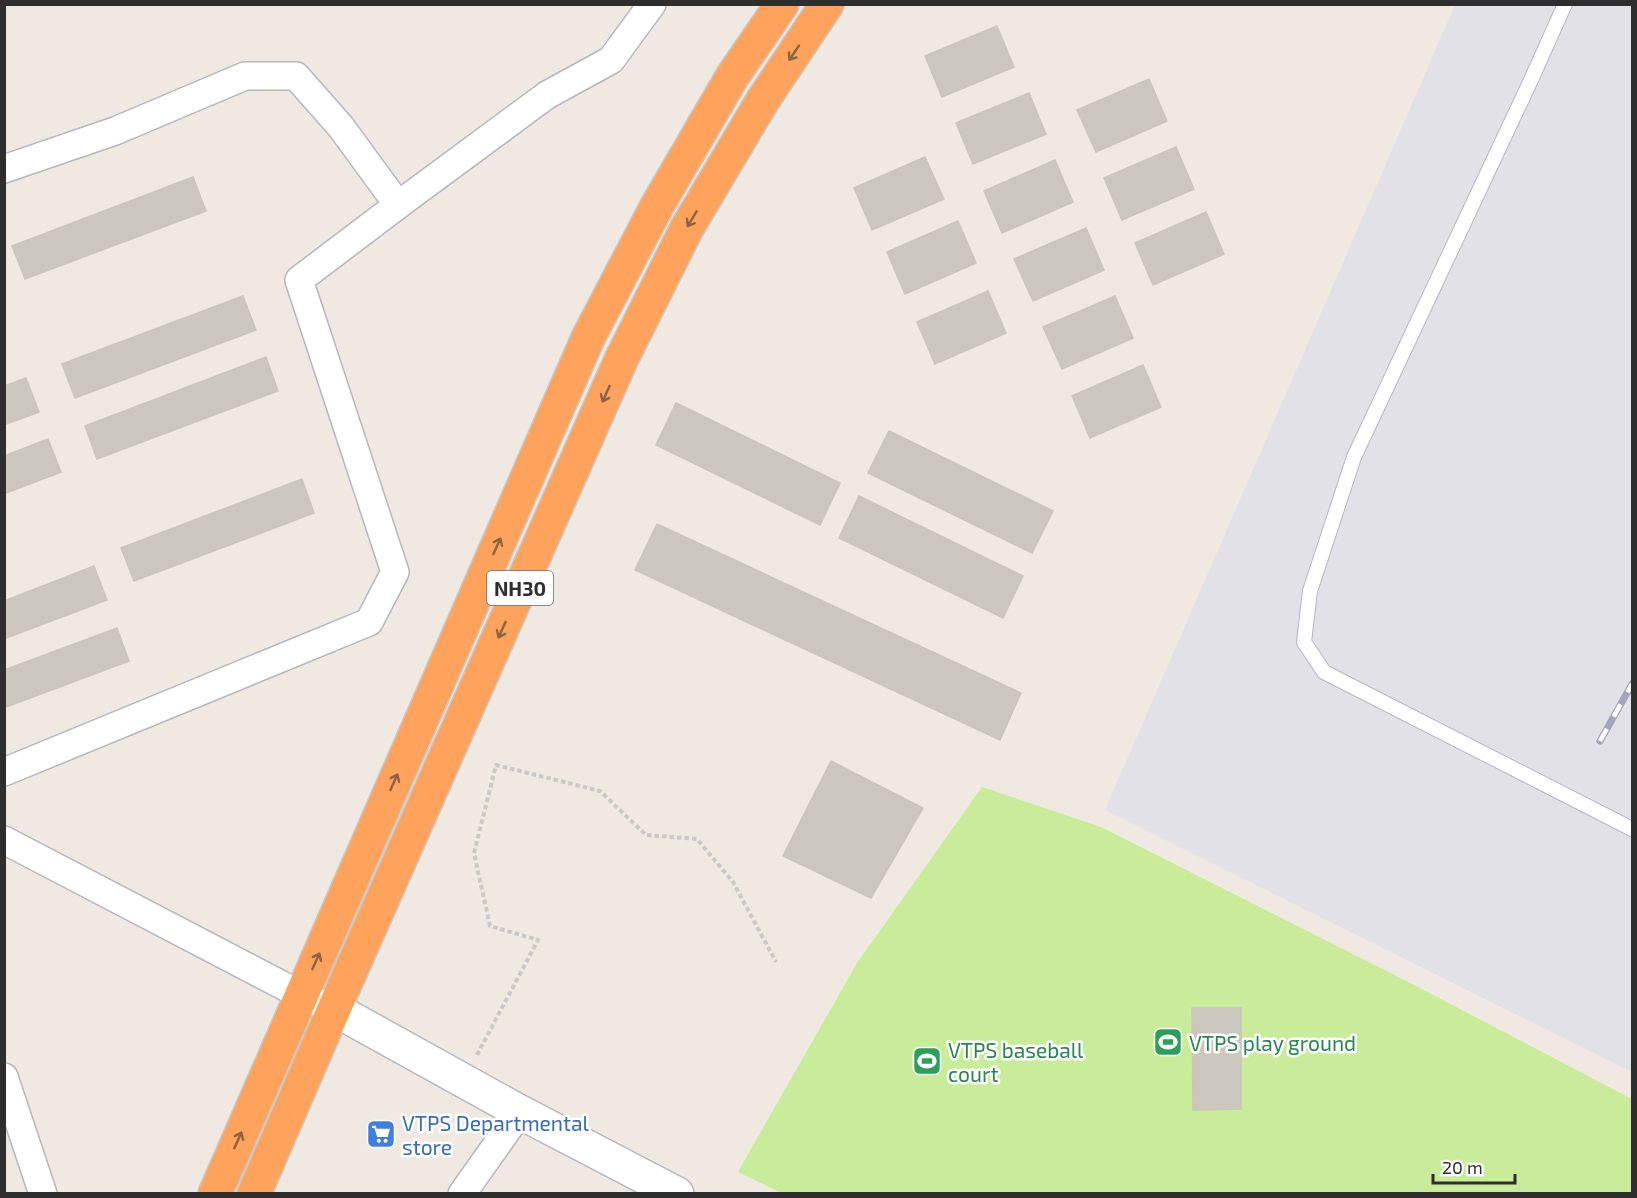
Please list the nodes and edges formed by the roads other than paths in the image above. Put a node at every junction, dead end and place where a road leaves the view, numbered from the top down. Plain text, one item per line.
1 (652, 4) edge
2 (782, 4) edge
3 (827, 4) edge
4 (1565, 4) edge
5 (4, 169) edge
6 (398, 205) junction
7 (4, 772) edge
8 (1632, 829) edge
9 (4, 840) edge
10 (301, 995) junction
11 (333, 1009) junction
12 (4, 1077) edge
13 (520, 1112) junction
14 (43, 1194) edge
15 (215, 1194) edge
16 (254, 1194) edge
17 (462, 1194) edge
18 (677, 1194) edge

1 - 6 street
10 -> 2 highway, NH30
3 -> 11 highway, NH30
4 - 8 lane
5 - 6 street
6 - 7 street
9 - 10 street
10 - 11 street
15 -> 10 highway, NH30
11 - 13 street
11 - 16 highway, NH30
12 - 14 street
13 - 17 street
13 - 18 street

